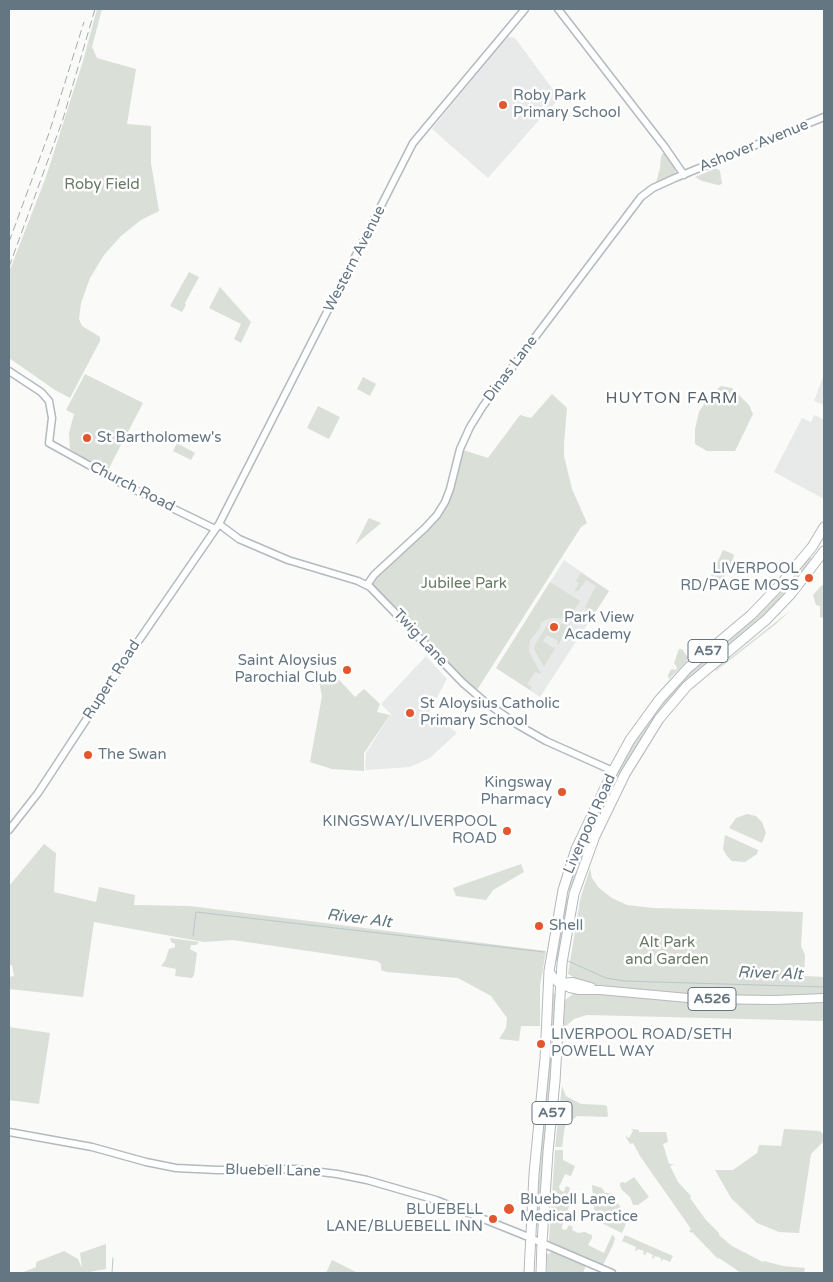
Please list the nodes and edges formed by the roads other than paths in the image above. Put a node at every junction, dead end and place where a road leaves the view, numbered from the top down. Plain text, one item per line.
1 (525, 9) edge
2 (558, 9) edge
3 (824, 117) edge
4 (684, 175) junction
5 (9, 371) edge
6 (217, 527) junction
7 (824, 527) edge
8 (824, 534) edge
9 (816, 542) junction
10 (824, 551) edge
11 (367, 585) junction
12 (613, 771) junction
13 (9, 830) edge
14 (549, 971) junction
15 (559, 983) junction
16 (824, 998) edge
17 (547, 999) junction
18 (9, 1132) edge
19 (530, 1238) junction
20 (542, 1243) junction
21 (529, 1273) edge
22 (541, 1273) edge
23 (612, 1273) edge

1 - 6 street, Western Avenue
2 - 4 street
3 - 4 street, Ashover Avenue
4 - 11 street, Dinas Lane
5 - 6 street, Church Road
6 - 11 street, Twig Lane
6 - 13 street, Rupert Road
7 - 9 highway, Liverpool Road / A57
8 - 9 street, Liverpool Road
9 - 12 highway, Liverpool Road / A57
10 - 15 highway, Liverpool Road / A57
11 - 12 street, Twig Lane
12 - 14 highway, Liverpool Road / A57
14 - 15 main road
14 - 17 highway, Liverpool Road / A57
15 - 16 main road, A526
15 - 17 main road
15 - 20 highway, Liverpool Road / A57
17 - 19 highway, Liverpool Road / A57
18 - 19 street, Bluebell Lane
19 - 20 street, Bluebell Lane
19 - 21 highway, Liverpool Road / A57
20 - 22 highway, Liverpool Road / A57
20 - 23 street, Bluebell Lane

